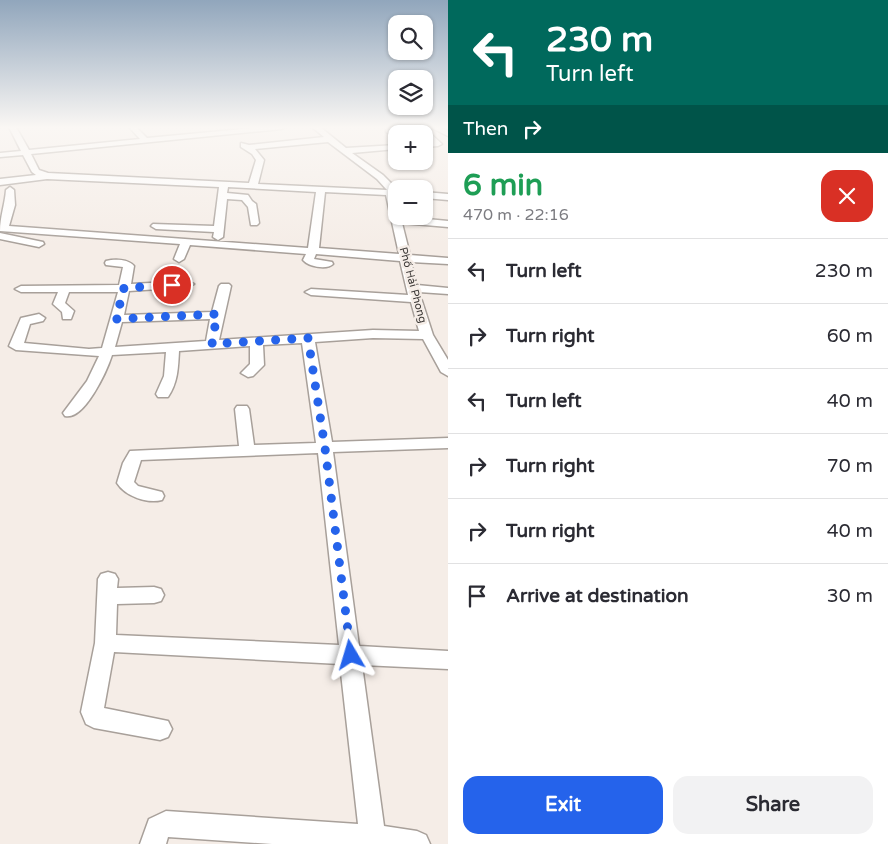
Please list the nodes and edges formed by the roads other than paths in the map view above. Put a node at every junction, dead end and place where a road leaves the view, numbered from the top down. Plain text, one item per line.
1 (34, 166) edge
2 (258, 166) edge
3 (365, 166) edge
4 (47, 176) junction
5 (0, 182) edge
6 (224, 184) junction
7 (388, 184) edge
8 (253, 185) junction
9 (321, 189) junction
10 (10, 190) dead end
11 (388, 193) edge
12 (433, 195) edge
13 (223, 196) junction
14 (448, 196) edge
15 (254, 223) dead end
16 (433, 223) edge
17 (448, 224) edge
18 (398, 225) edge
19 (119, 226) dead end
20 (156, 226) dead end
21 (220, 229) junction
22 (1, 230) edge
23 (105, 235) junction
24 (187, 241) junction
25 (218, 243) junction
26 (39, 244) dead end
27 (313, 251) junction
28 (404, 257) junction
29 (179, 259) dead end
30 (448, 261) edge
31 (110, 263) dead end
32 (328, 264) dead end
33 (188, 284) dead end
34 (225, 286) dead end
35 (65, 288) junction
36 (124, 288) junction
37 (21, 289) dead end
38 (448, 291) edge
39 (311, 292) dead end
40 (414, 294) junction
41 (217, 314) junction
42 (67, 316) dead end
43 (39, 318) dead end
44 (116, 319) junction
45 (425, 330) junction
46 (308, 338) junction
47 (256, 342) junction
48 (212, 344) junction
49 (173, 347) junction
50 (108, 353) junction
51 (448, 372) edge
52 (248, 373) dead end
53 (163, 394) dead end
54 (242, 409) dead end
55 (70, 413) dead end
56 (448, 443) edge
57 (325, 448) junction
58 (247, 450) junction
59 (156, 496) dead end
60 (154, 595) dead end
61 (106, 643) junction
62 (351, 655) junction
63 (448, 660) edge
64 (160, 729) dead end
65 (373, 841) edge
66 (153, 844) edge
67 (417, 844) edge

1 - 4 street
2 - 8 street
3 - 7 street
4 - 5 street
4 - 6 street
6 - 8 street
6 - 13 street
8 - 9 street
9 - 11 street
9 - 27 street
10 - 22 street
12 - 14 street
13 - 15 street
13 - 21 street
16 - 17 street
18 - 28 street, Phố Hải Phong
19 - 23 street
20 - 21 street
21 - 25 street
22 - 23 street
22 - 26 street
23 - 24 street
24 - 25 street
24 - 29 street
25 - 27 street
27 - 28 street
27 - 32 street
28 - 30 street
28 - 40 street, Phố Hải Phong
31 - 36 street
33 - 36 street
34 - 41 street
35 - 36 street
35 - 37 street
35 - 42 street
36 - 44 street
38 - 40 street
39 - 40 street
40 - 45 street, Phố Hải Phong
41 - 44 street
41 - 48 street
43 - 50 street
44 - 50 street
45 - 46 street
45 - 51 street, Phố Hải Phong
46 - 47 street
46 - 57 street
47 - 48 street
47 - 52 street
48 - 49 street
49 - 50 street
49 - 53 street
50 - 55 street
54 - 58 street
56 - 57 street
57 - 58 street
57 - 62 street
58 - 59 street
60 - 61 street
61 - 62 street
61 - 64 street
62 - 63 street
62 - 65 street
65 - 66 street
65 - 67 street

